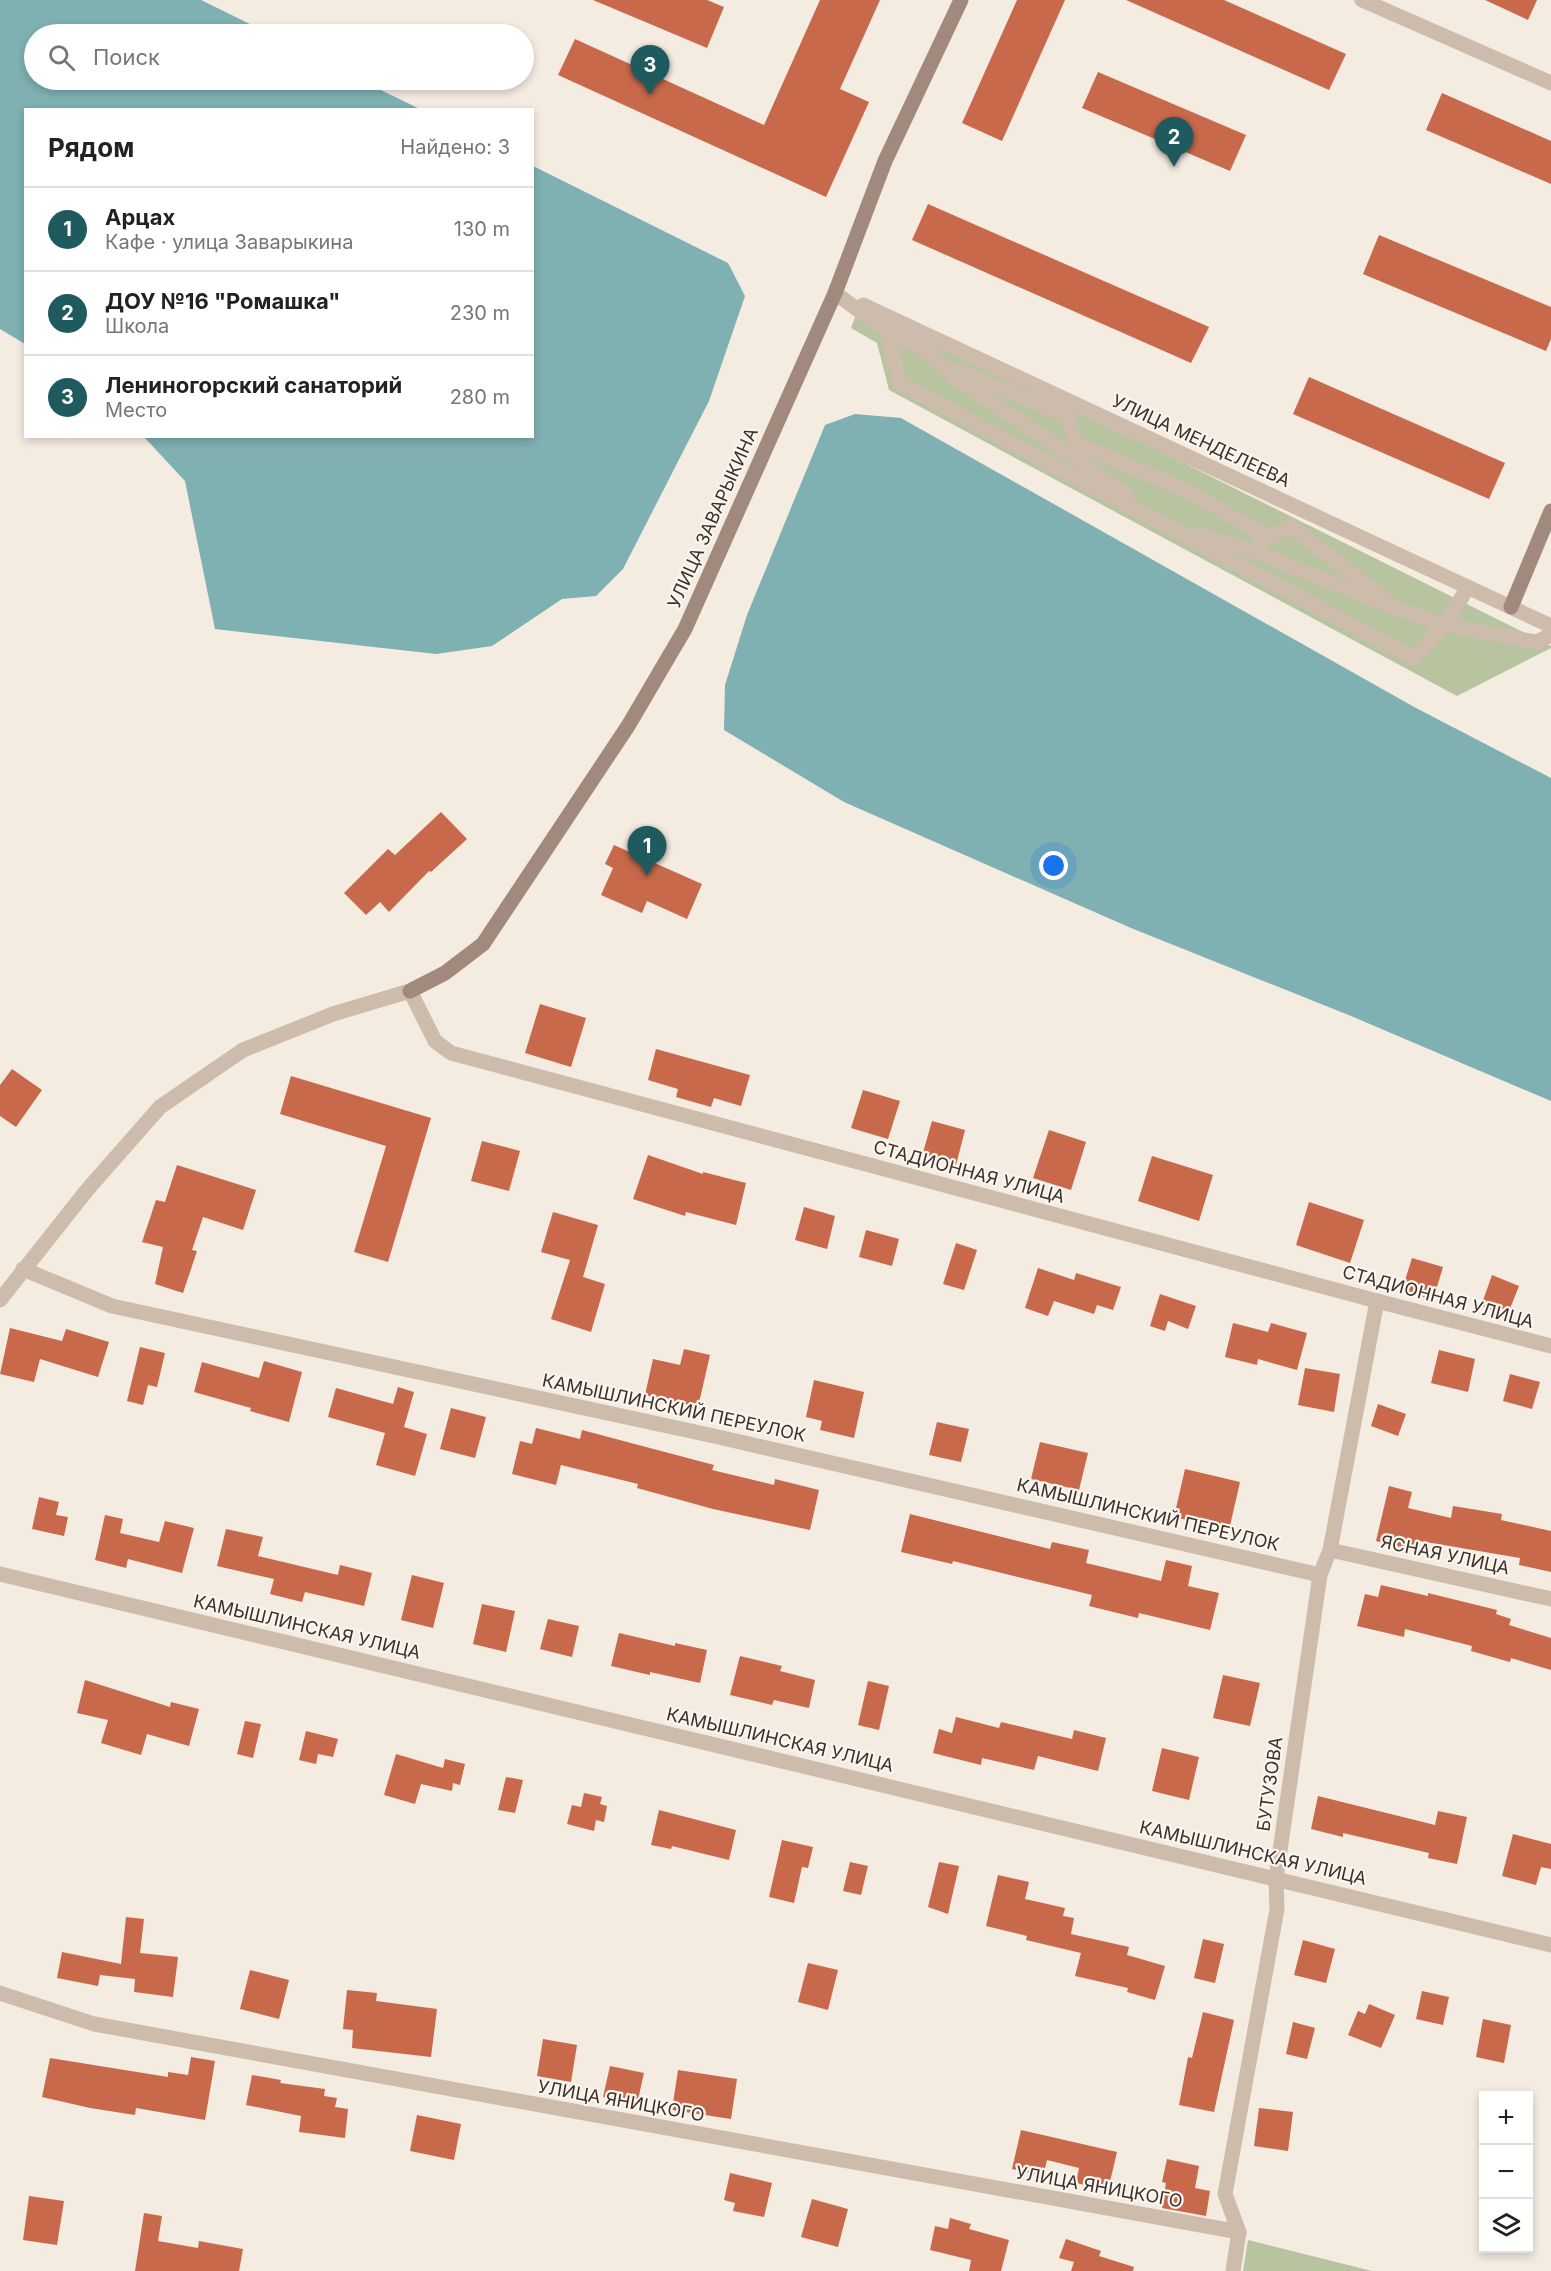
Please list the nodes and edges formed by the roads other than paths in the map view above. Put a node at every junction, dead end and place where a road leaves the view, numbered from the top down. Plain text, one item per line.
1 (961, 0) edge
2 (1362, 0) edge
3 (1551, 82) edge
4 (835, 293) junction
5 (887, 331) junction
6 (938, 363) junction
7 (1077, 444) junction
8 (1084, 464) junction
9 (1551, 511) edge
10 (1167, 526) junction
11 (1269, 537) junction
12 (1247, 549) junction
13 (1468, 587) junction
14 (1511, 608) junction
15 (1398, 609) junction
16 (1445, 624) junction
17 (1551, 626) edge
18 (1551, 635) edge
19 (410, 991) junction
20 (23, 1269) junction
21 (0, 1300) edge
22 (1377, 1301) junction
23 (1551, 1346) edge
24 (1330, 1550) junction
25 (0, 1574) edge
26 (1320, 1575) junction
27 (1551, 1599) edge
28 (1276, 1878) junction
29 (1551, 1945) edge
30 (0, 1993) edge
31 (1239, 2232) junction
32 (1233, 2271) edge

1 - 4 street, УЛИЦА ЗАВАРЫКИНА
2 - 3 street
4 - 5 street
4 - 13 street, УЛИЦА МЕНДЕЛЕЕВА
4 - 19 street, УЛИЦА ЗАВАРЫКИНА
5 - 6 street
5 - 10 street
6 - 7 street
6 - 8 street
7 - 8 street
7 - 11 street
8 - 10 street
9 - 14 street
10 - 12 street
10 - 16 street
11 - 12 street
11 - 15 street
12 - 15 street
13 - 14 street, УЛИЦА МЕНДЕЛЕЕВА
13 - 16 street
14 - 17 street, УЛИЦА МЕНДЕЛЕЕВА
15 - 16 street
16 - 18 street
19 - 20 street
19 - 22 street, СТАДИОННАЯ УЛИЦА
20 - 21 street
20 - 26 street, КАМЫШЛИНСКИЙ ПЕРЕУЛОК
22 - 23 street, СТАДИОННАЯ УЛИЦА
22 - 24 street, БУТУЗОВА
24 - 26 street, БУТУЗОВА
24 - 27 street, ЯСНАЯ УЛИЦА
25 - 28 street, КАМЫШЛИНСКАЯ УЛИЦА
26 - 28 street, БУТУЗОВА
28 - 29 street, КАМЫШЛИНСКАЯ УЛИЦА
28 - 31 street, БУТУЗОВА
30 - 31 street, УЛИЦА ЯНИЦКОГО
31 - 32 street, БУТУЗОВА

